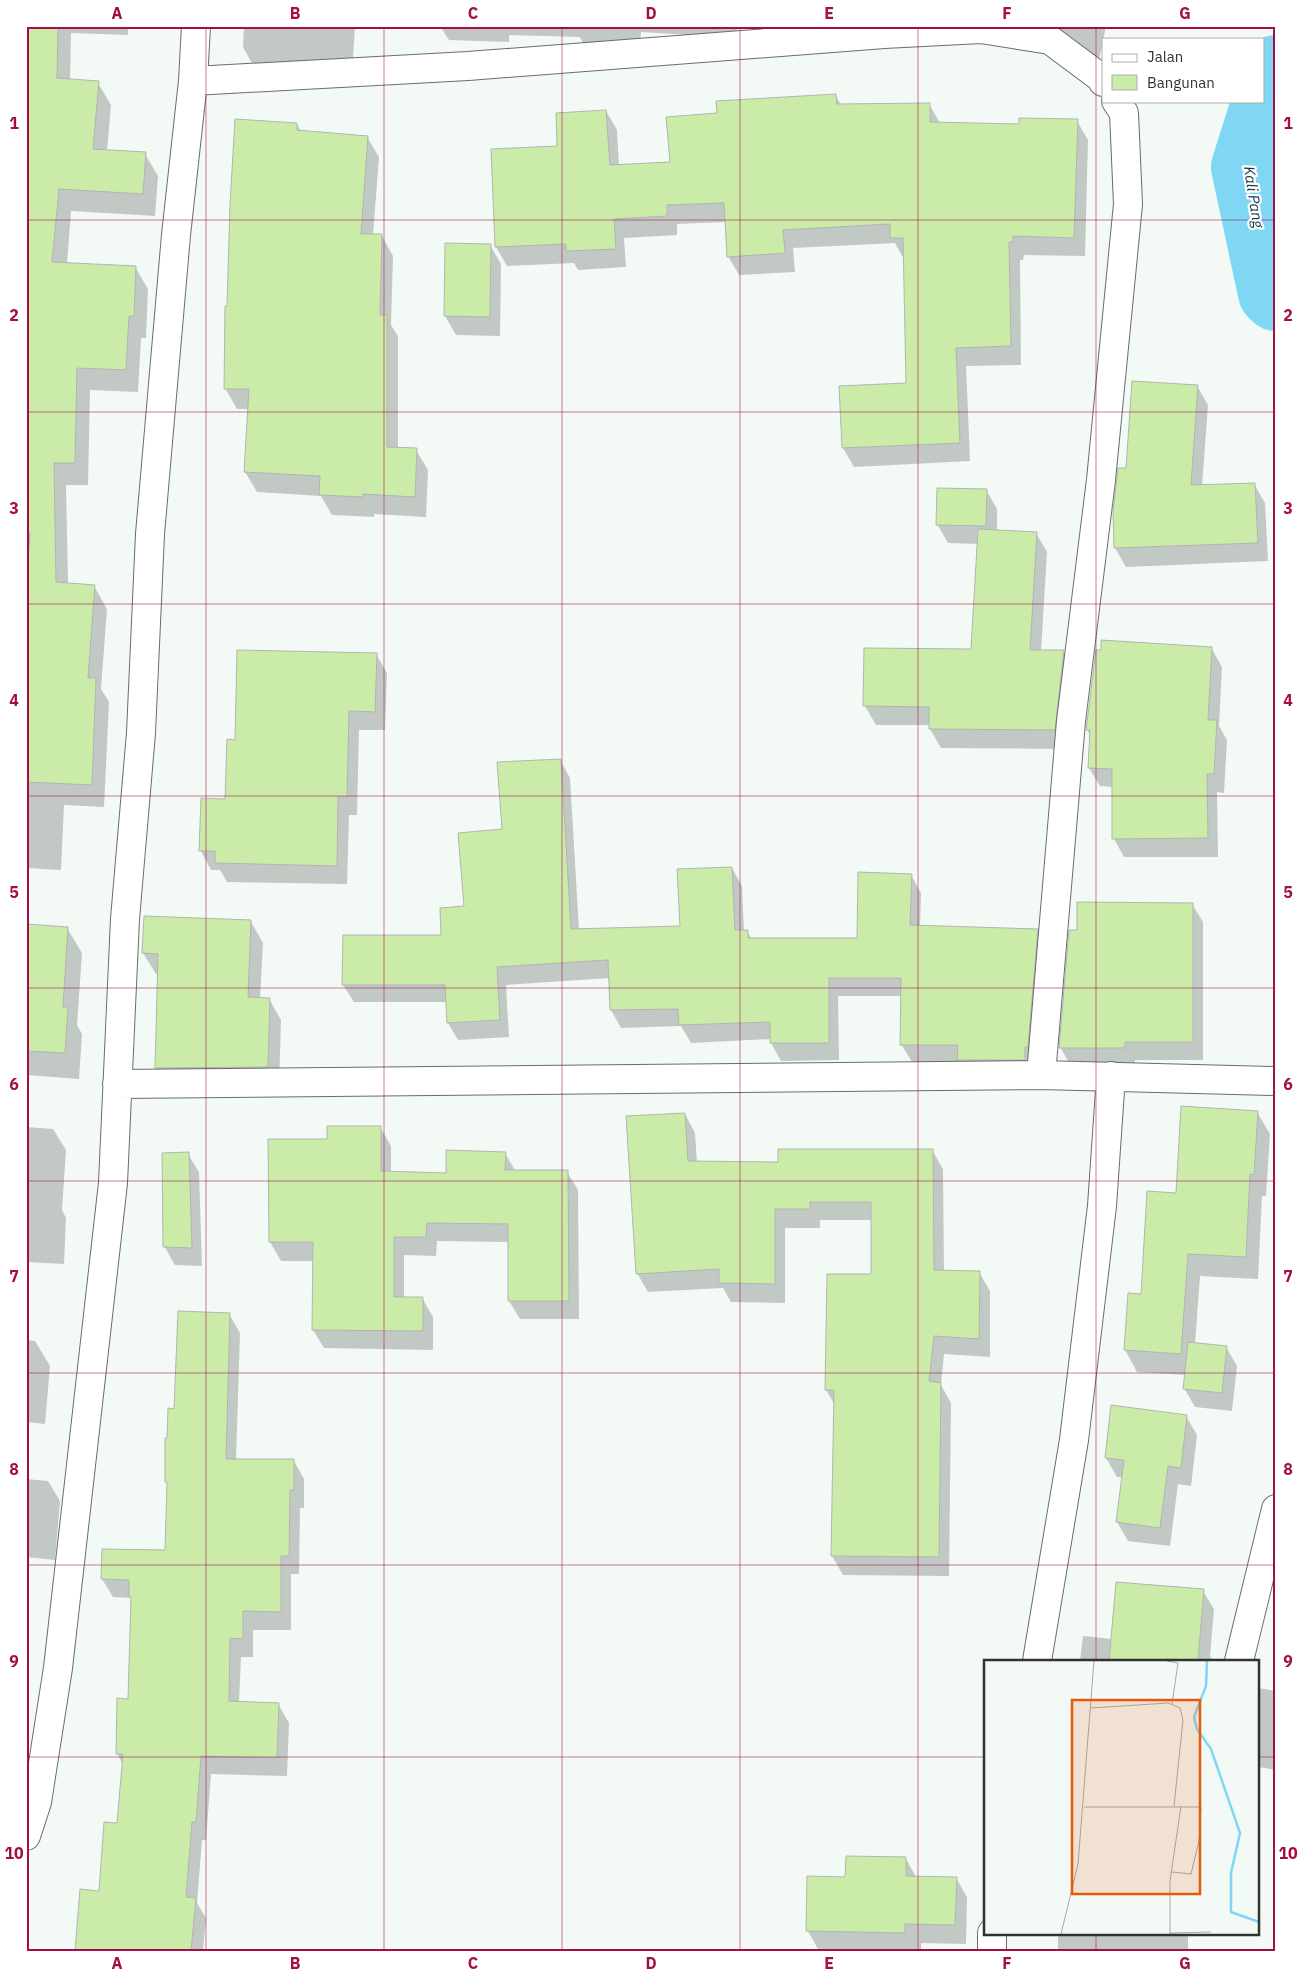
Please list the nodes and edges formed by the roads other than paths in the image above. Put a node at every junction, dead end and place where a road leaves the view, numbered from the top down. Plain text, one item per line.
1 (196, 26) edge
2 (1021, 31) edge
3 (1102, 80) edge
4 (193, 81) junction
5 (1117, 102) edge
6 (1041, 1074) junction
7 (1111, 1076) junction
8 (1276, 1081) edge
9 (117, 1084) junction
10 (1276, 1509) edge
11 (1038, 1660) edge
12 (1239, 1660) edge
13 (26, 1836) edge
14 (992, 1934) edge
15 (992, 1951) edge

1 - 4 street
2 - 3 street
2 - 4 street
4 - 9 street
5 - 6 street
6 - 7 street
6 - 9 street
7 - 8 street
7 - 11 street
9 - 13 street
10 - 12 street
14 - 15 street

